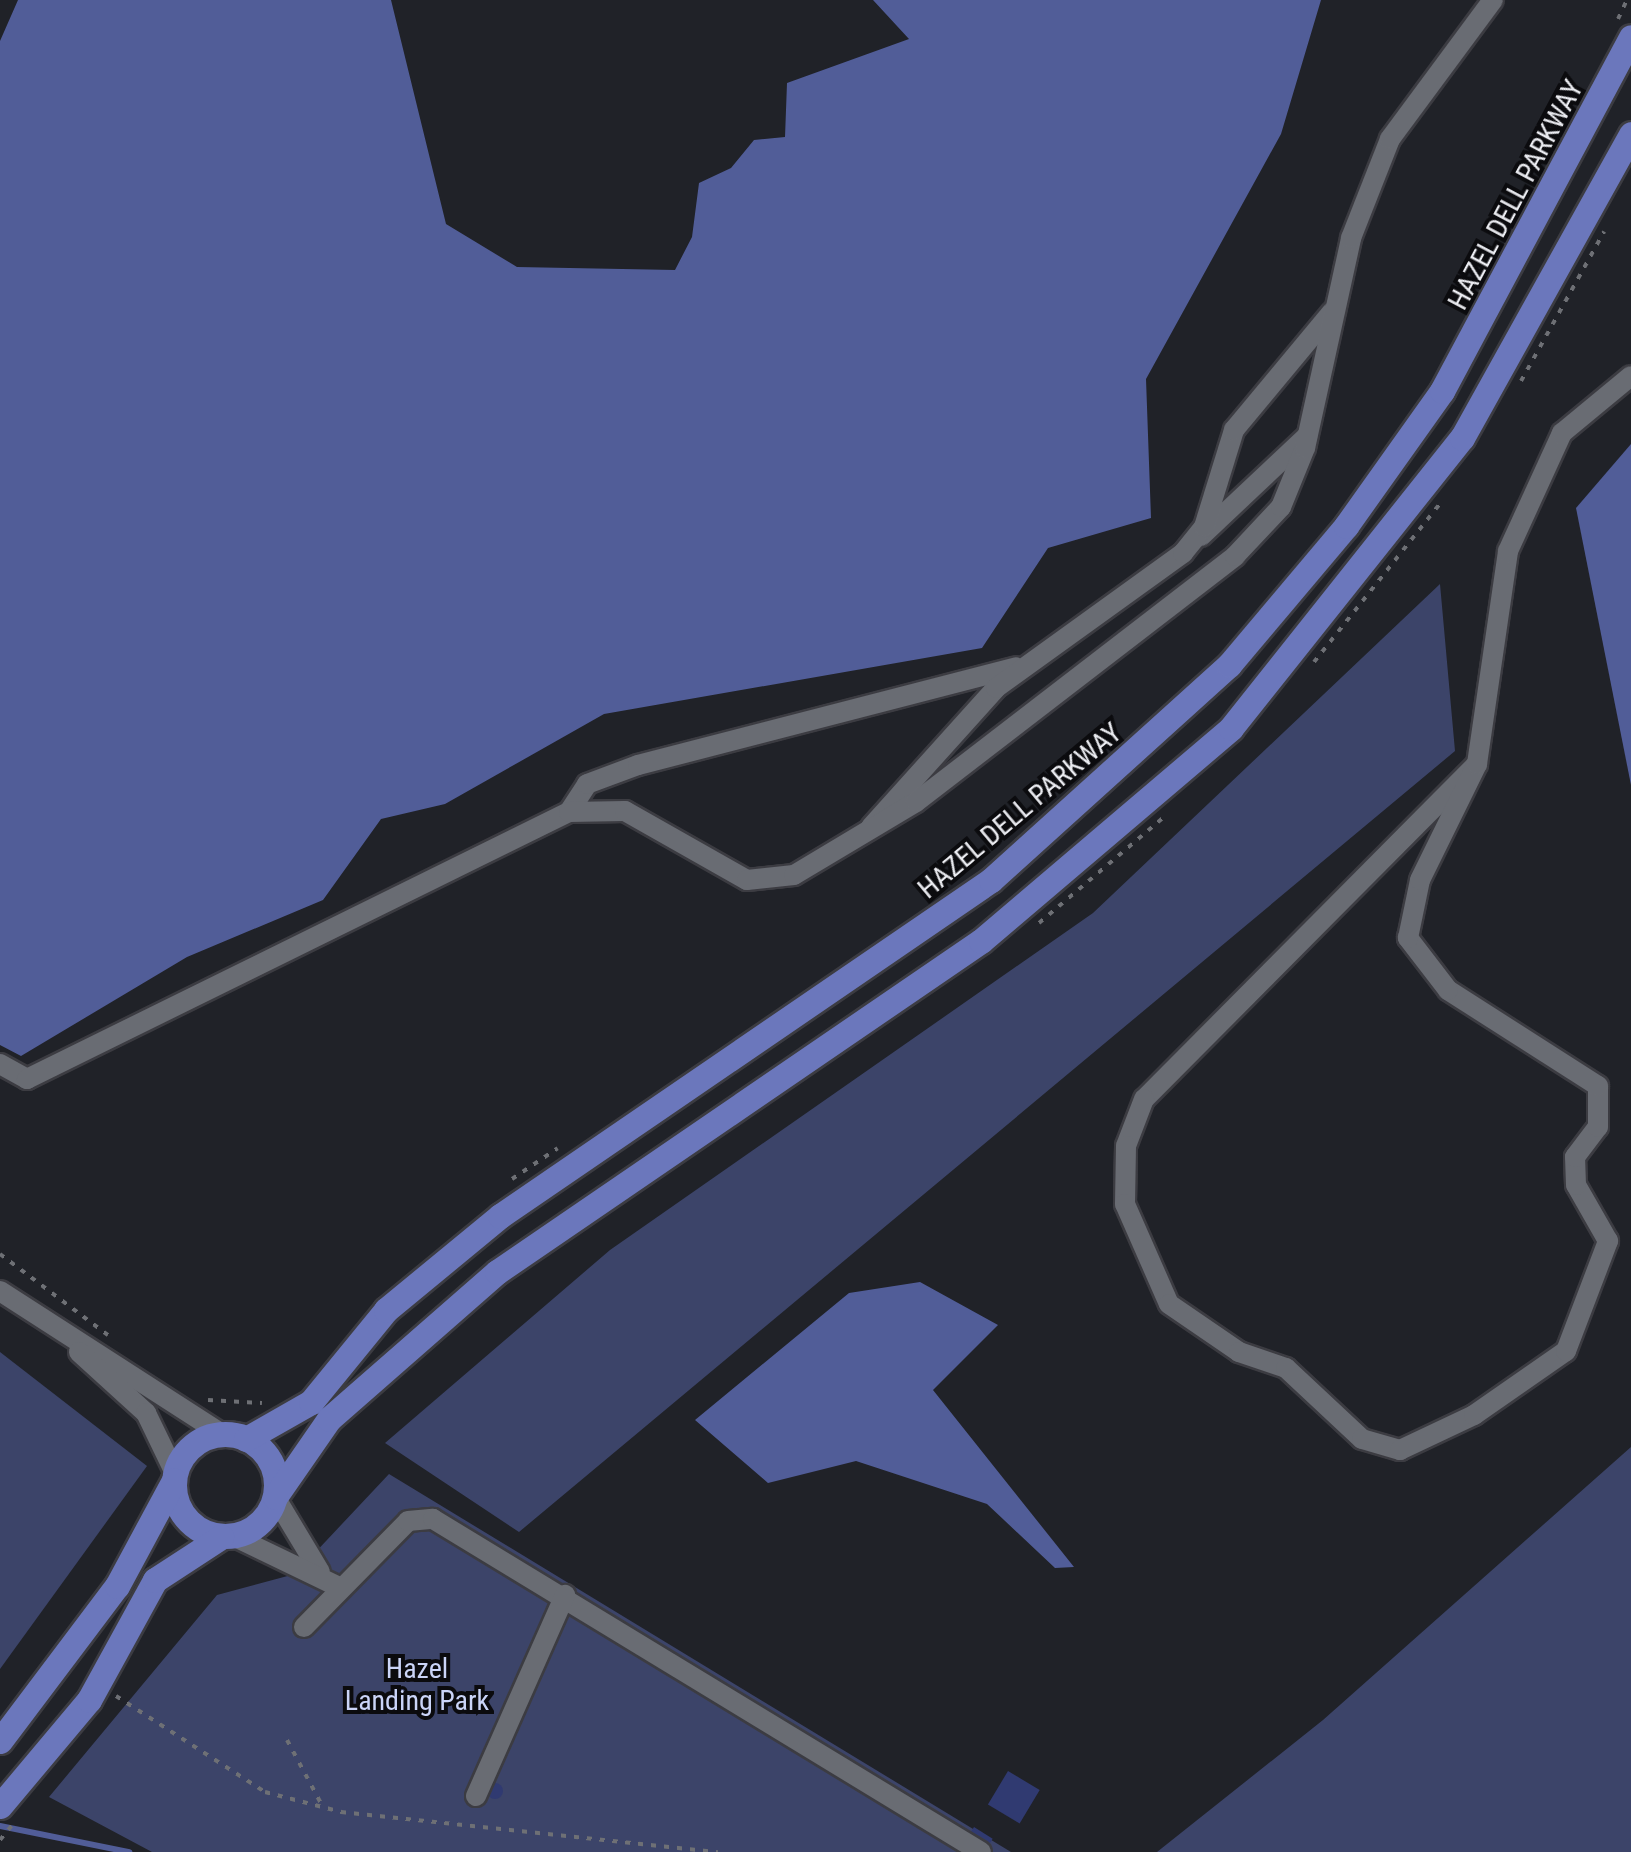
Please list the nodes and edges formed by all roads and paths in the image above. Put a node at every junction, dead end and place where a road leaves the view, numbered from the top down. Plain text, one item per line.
1 (1493, 0) edge
2 (1631, 36) edge
3 (1631, 134) edge
4 (1336, 307) junction
5 (1631, 356) edge
6 (1631, 376) edge
7 (1562, 433) junction
8 (1308, 435) junction
9 (1183, 553) junction
10 (1027, 664) junction
11 (1477, 764) junction
12 (569, 812) junction
13 (869, 830) junction
14 (0, 1064) edge
15 (0, 1254) edge
16 (0, 1291) edge
17 (72, 1343) junction
18 (125, 1348) dead end
19 (200, 1396) dead end
20 (276, 1399) dead end
21 (234, 1436) junction
22 (174, 1476) junction
23 (275, 1497) junction
24 (227, 1536) junction
25 (329, 1580) junction
26 (565, 1594) junction
27 (304, 1627) dead end
28 (112, 1693) dead end
29 (287, 1740) dead end
30 (0, 1741) edge
31 (476, 1796) dead end
32 (6, 1799) edge
33 (323, 1808) junction
34 (718, 1852) edge
35 (981, 1852) edge

1 - 4 street
2 - 21 main road, HAZEL DELL PARKWAY
3 - 23 main road
4 - 8 street
4 - 9 street
5 - 7 street
6 - 7 street
7 - 11 street
8 - 9 street
8 - 13 street
9 - 10 street
10 - 12 street
10 - 13 street
11 - 11 street
12 - 13 street
12 - 14 street
15 - 18 path
16 - 17 street
17 - 21 street
17 - 22 street
19 - 20 path
21 - 22 main road
21 - 23 main road
22 - 24 main road
22 - 30 main road
23 - 24 main road
23 - 25 street
24 - 25 street
24 - 32 main road
25 - 26 street
25 - 27 street
26 - 31 street
26 - 35 street
28 - 33 path
29 - 33 path
33 - 34 path

